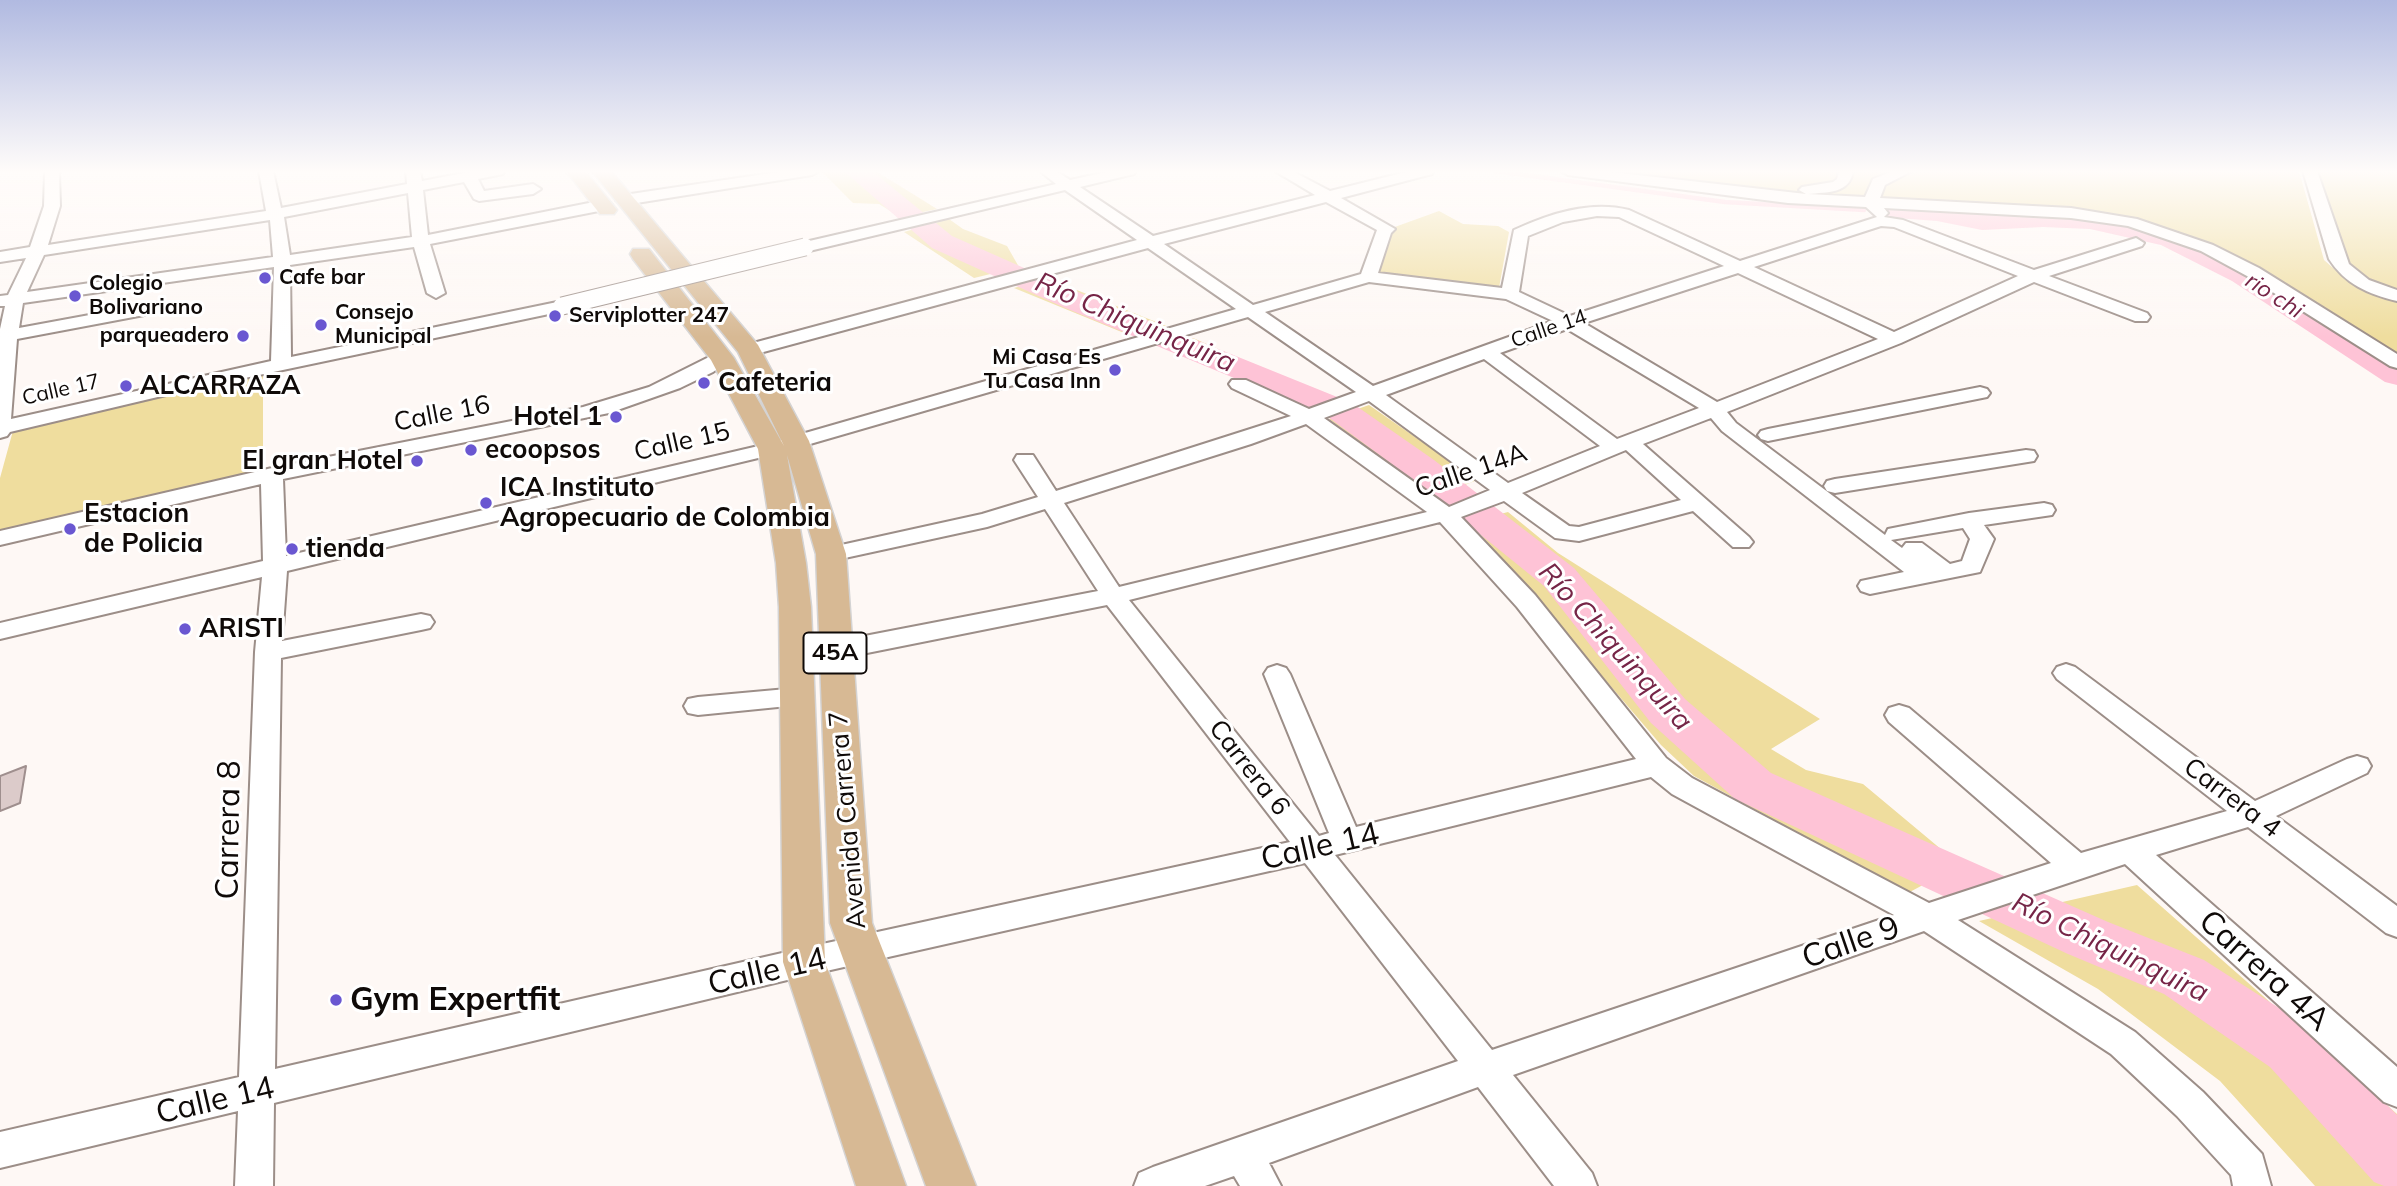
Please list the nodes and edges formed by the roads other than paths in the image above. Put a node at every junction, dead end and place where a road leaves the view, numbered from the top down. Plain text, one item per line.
1 (45, 226) edge
2 (201, 226) edge
3 (279, 226) edge
4 (419, 226) edge
5 (495, 226) edge
6 (633, 226) edge
7 (894, 226) edge
8 (1128, 226) edge
9 (1215, 226) edge
10 (1378, 226) edge
11 (1541, 226) edge
12 (1651, 226) edge
13 (1863, 226) edge
14 (1900, 226) edge
15 (2151, 226) edge
16 (2327, 226) edge
17 (421, 241) junction
18 (1153, 243) junction
19 (2136, 243) dead end
20 (810, 246) junction
21 (37, 252) junction
22 (0, 257) edge
23 (282, 263) junction
24 (1735, 267) junction
25 (2034, 275) junction
26 (1368, 277) junction
27 (675, 279) junction
28 (436, 293) dead end
29 (1510, 294) junction
30 (2397, 296) edge
31 (8, 300) edge
32 (160, 307) dead end
33 (543, 309) junction
34 (1248, 310) junction
35 (2141, 317) dead end
36 (1569, 322) junction
37 (8, 335) junction
38 (1894, 339) junction
39 (1485, 351) junction
40 (736, 354) junction
41 (2397, 362) edge
42 (281, 364) junction
43 (1239, 384) dead end
44 (1370, 393) junction
45 (1980, 393) dead end
46 (1713, 408) junction
47 (1324, 411) junction
48 (0, 429) edge
49 (1768, 435) junction
50 (1622, 444) junction
51 (784, 445) junction
52 (2025, 456) dead end
53 (1025, 460) dead end
54 (272, 475) junction
55 (1835, 486) junction
56 (1508, 491) junction
57 (1050, 500) junction
58 (1699, 503) junction
59 (2044, 510) dead end
60 (1452, 513) junction
61 (1969, 520) junction
62 (1896, 534) junction
63 (0, 538) edge
64 (1741, 542) dead end
65 (831, 554) junction
66 (275, 566) junction
67 (1936, 574) junction
68 (1870, 586) dead end
69 (1113, 596) junction
70 (421, 622) dead end
71 (0, 631) edge
72 (835, 650) junction
73 (268, 652) junction
74 (797, 658) junction
75 (2066, 673) dead end
76 (1276, 674) dead end
77 (798, 697) junction
78 (698, 706) dead end
79 (1899, 715) dead end
80 (1656, 765) junction
81 (2357, 766) dead end
82 (2254, 814) junction
83 (1347, 841) junction
84 (1313, 849) junction
85 (2132, 852) junction
86 (2076, 867) junction
87 (1927, 917) junction
88 (2397, 924) edge
89 (861, 950) junction
90 (804, 962) junction
91 (1486, 1068) junction
92 (2397, 1090) edge
93 (257, 1091) junction
94 (0, 1150) edge
95 (1252, 1171) edge
96 (254, 1186) edge
97 (881, 1186) edge
98 (951, 1186) edge
99 (1153, 1186) edge
100 (1578, 1186) edge
101 (2252, 1186) edge

1 - 21 street
2 - 21 street
3 - 23 street
4 - 17 street
5 - 17 street
6 - 27 main road, Avenida Carrera 7 / 45A
7 - 20 street, Calle 17
8 - 18 street
9 - 18 street, Calle 16
10 - 26 street
11 - 29 street
12 - 24 street
13 - 24 street, Calle 14
14 - 25 street
15 - 41 street
16 - 30 street
17 - 23 street
17 - 28 street
18 - 34 street
18 - 40 street, Calle 16
19 - 25 street, Calle 14A
20 - 27 street, Calle 17
20 - 33 street, Calle 17, bridge
21 - 22 street
21 - 31 street
23 - 31 street
23 - 42 street
24 - 36 street, Calle 14
24 - 38 street
25 - 35 street
25 - 38 street, Calle 14A
26 - 29 street
26 - 34 street, Calle 15
27 - 33 street, Calle 17
27 - 40 main road, Avenida Carrera 7 / 45A
29 - 36 street
31 - 37 street
32 - 37 street
33 - 42 street, Calle 17
34 - 44 street
34 - 51 street, Calle 15
36 - 39 street, Calle 14
36 - 46 street
37 - 48 street
38 - 46 street, Calle 14A
39 - 44 street, Calle 14
39 - 50 street
40 - 51 main road, Avenida Carrera 7 / 45A
40 - 54 street, Calle 16
42 - 48 street, Calle 17
43 - 47 street
44 - 47 street, Calle 14
44 - 56 street
45 - 49 street
46 - 49 street
46 - 50 street, Calle 14A
46 - 67 street
47 - 57 street, Calle 14
47 - 60 street
49 - 55 street
50 - 56 street, Calle 14A
50 - 58 street
51 - 65 main road, Avenida Carrera 7 / 45A
51 - 66 street, Calle 15
51 - 74 main road, Avenida Carrera 7 / 45A
52 - 55 street
53 - 57 street, Carrera 6
54 - 63 street, Calle 16
54 - 66 street, Carrera 8
55 - 62 street
56 - 58 street
56 - 60 street, Calle 14A
57 - 65 street, Calle 14
57 - 69 street, Carrera 6
58 - 64 street
59 - 61 street
60 - 69 street, Calle 14A
60 - 80 street
61 - 62 street
61 - 67 street
62 - 67 street
65 - 72 main road, Avenida Carrera 7 / 45A
66 - 71 street, Calle 15
66 - 73 street, Carrera 8
67 - 68 street
69 - 72 street, Calle 14A
69 - 84 street, Carrera 6
70 - 73 street
72 - 74 street, Calle 14A
72 - 89 main road, Avenida Carrera 7 / 45A
73 - 93 street, Carrera 8
74 - 77 main road, Avenida Carrera 7 / 45A
75 - 82 street, Carrera 4
76 - 83 street
77 - 78 street
77 - 90 main road, Avenida Carrera 7 / 45A
79 - 86 street
80 - 83 street, Calle 14
80 - 87 street
81 - 82 street, Calle 9
82 - 85 street, Calle 9
82 - 88 street, Carrera 4
83 - 84 street, Calle 14
84 - 89 street, Calle 14
84 - 91 street, Carrera 6
85 - 86 street, Calle 9
85 - 92 street, Carrera 4A
86 - 87 street, Calle 9
87 - 91 street, Calle 9
87 - 101 street
89 - 90 street, Calle 14
89 - 98 main road, Avenida Carrera 7 / 45A
90 - 93 street, Calle 14
90 - 97 main road, Avenida Carrera 7 / 45A
91 - 95 street, Calle 9
91 - 100 street
93 - 94 street, Calle 14
93 - 96 street, Carrera 8
95 - 99 street, Calle 9

